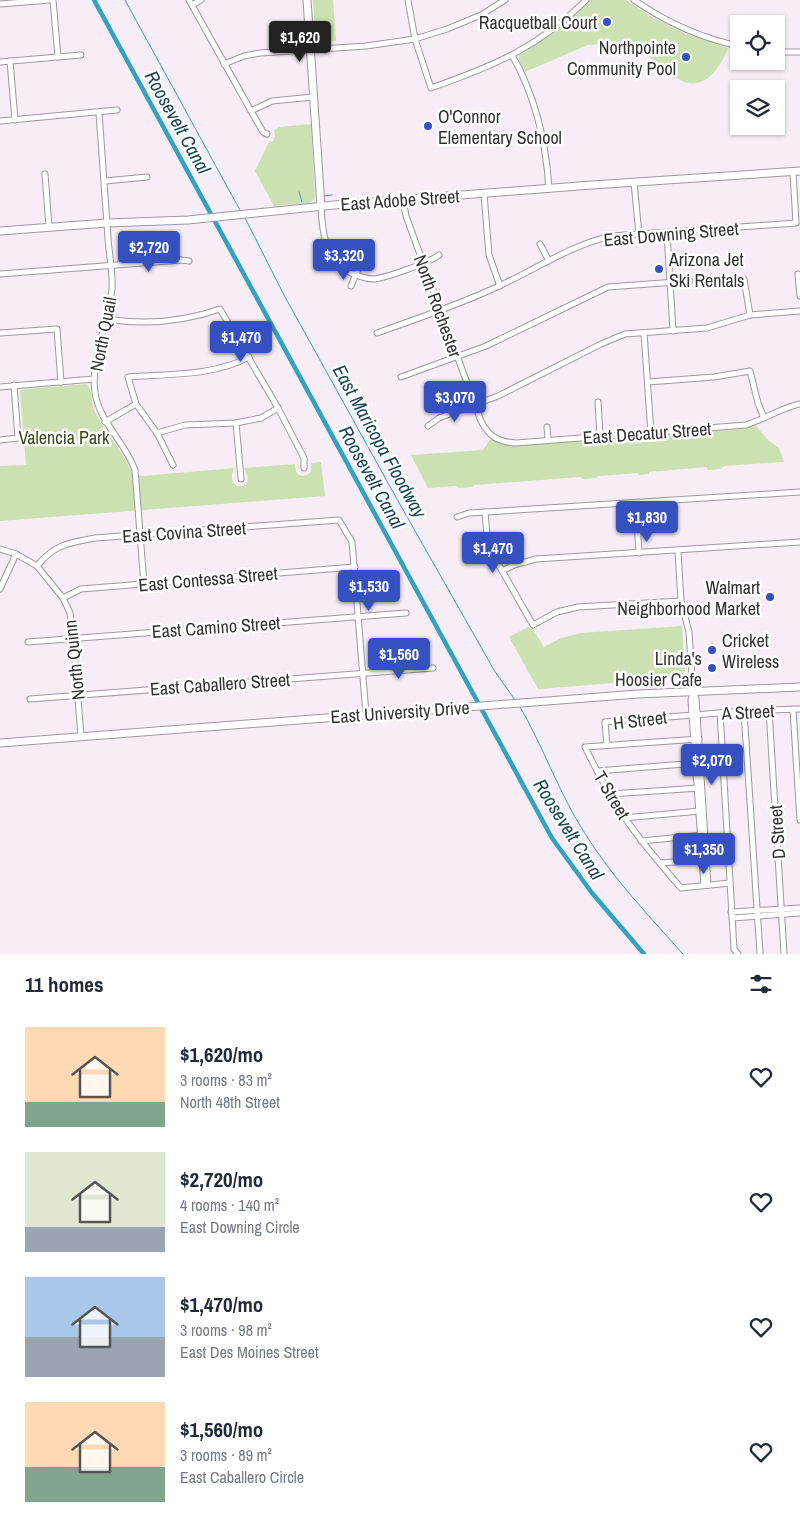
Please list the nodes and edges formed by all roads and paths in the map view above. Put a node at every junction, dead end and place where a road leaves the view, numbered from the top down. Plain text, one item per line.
1 (52, 0) edge
2 (201, 0) edge
3 (307, 0) edge
4 (408, 0) edge
5 (505, 0) edge
6 (586, 0) edge
7 (634, 0) edge
8 (191, 2) edge
9 (0, 4) edge
10 (415, 39) junction
11 (730, 44) edge
12 (310, 49) junction
13 (785, 52) edge
14 (800, 52) edge
15 (81, 55) dead end
16 (512, 56) junction
17 (58, 58) junction
18 (10, 61) junction
19 (0, 62) edge
20 (224, 64) junction
21 (313, 97) junction
22 (117, 110) dead end
23 (250, 111) junction
24 (99, 113) junction
25 (15, 120) junction
26 (0, 121) edge
27 (267, 134) dead end
28 (797, 171) edge
29 (46, 174) dead end
30 (147, 177) dead end
31 (105, 181) junction
32 (634, 182) junction
33 (549, 188) junction
34 (484, 194) junction
35 (403, 200) junction
36 (321, 206) junction
37 (107, 223) junction
38 (49, 227) junction
39 (0, 231) edge
40 (667, 233) junction
41 (639, 235) junction
42 (540, 244) dead end
43 (439, 255) dead end
44 (189, 261) dead end
45 (549, 261) junction
46 (361, 262) dead end
47 (423, 264) junction
48 (110, 266) junction
49 (0, 274) edge
50 (798, 274) dead end
51 (356, 275) junction
52 (744, 279) dead end
53 (669, 281) junction
54 (690, 281) dead end
55 (351, 286) dead end
56 (500, 286) junction
57 (800, 296) edge
58 (440, 310) junction
59 (800, 311) edge
60 (750, 315) junction
61 (106, 319) junction
62 (673, 331) junction
63 (0, 333) edge
64 (377, 333) dead end
65 (644, 333) junction
66 (249, 357) junction
67 (458, 357) junction
68 (401, 377) dead end
69 (94, 379) junction
70 (61, 382) junction
71 (648, 382) junction
72 (14, 385) junction
73 (0, 386) edge
74 (598, 402) dead end
75 (136, 404) junction
76 (800, 404) edge
77 (475, 406) junction
78 (278, 408) junction
79 (764, 418) junction
80 (106, 422) junction
81 (236, 423) junction
82 (428, 426) dead end
83 (547, 427) dead end
84 (158, 433) junction
85 (651, 433) junction
86 (491, 436) joint
87 (600, 436) junction
88 (0, 440) edge
89 (548, 440) junction
90 (173, 465) dead end
91 (304, 468) dead end
92 (241, 479) dead end
93 (800, 492) edge
94 (636, 503) junction
95 (485, 512) junction
96 (457, 517) dead end
97 (141, 535) junction
98 (800, 542) edge
99 (0, 549) edge
100 (678, 551) junction
101 (639, 553) junction
102 (16, 554) junction
103 (37, 566) junction
104 (355, 567) junction
105 (502, 571) junction
106 (144, 584) junction
107 (0, 589) edge
108 (63, 598) junction
109 (681, 601) junction
110 (406, 612) dead end
111 (359, 616) junction
112 (73, 638) junction
113 (28, 642) dead end
114 (433, 668) dead end
115 (363, 673) junction
116 (800, 687) edge
117 (694, 691) junction
118 (78, 695) junction
119 (30, 699) dead end
120 (793, 709) junction
121 (800, 709) edge
122 (769, 710) junction
123 (744, 711) junction
124 (720, 713) junction
125 (366, 714) junction
126 (695, 715) junction
127 (81, 736) junction
128 (696, 739) junction
129 (0, 743) edge
130 (607, 745) junction
131 (698, 763) junction
132 (597, 771) junction
133 (700, 788) junction
134 (610, 794) junction
135 (701, 811) junction
136 (624, 818) junction
137 (800, 820) edge
138 (703, 835) junction
139 (641, 841) junction
140 (704, 859) junction
141 (660, 863) junction
142 (730, 883) junction
143 (706, 885) junction
144 (800, 908) edge
145 (782, 911) junction
146 (758, 913) junction
147 (800, 913) edge
148 (731, 915) junction
149 (738, 954) edge
150 (760, 954) edge
151 (784, 954) edge

1 - 9 street
1 - 17 street
2 - 8 street
3 - 12 street
4 - 10 street
5 - 10 street
6 - 16 street
7 - 11 street
8 - 20 street
10 - 12 street
10 - 16 street
12 - 20 street
12 - 21 street
13 - 14 street
15 - 17 street
16 - 33 street
17 - 18 street
18 - 19 street
18 - 25 street
20 - 23 street
21 - 23 street
21 - 36 street
22 - 24 street
23 - 27 street
24 - 25 street
24 - 31 street, North Quail
25 - 26 street
28 - 32 street, East Adobe Street
28 - 40 street, East Downing Street
29 - 38 street
30 - 31 street
31 - 37 street, North Quail
32 - 33 street, East Adobe Street
32 - 41 street
33 - 34 street, East Adobe Street
34 - 35 street, East Adobe Street
34 - 56 street
35 - 36 street, East Adobe Street
35 - 47 street, North Rochester
36 - 37 street, East Adobe Street
36 - 51 street
37 - 38 street, East Adobe Street
37 - 48 street, North Quail
38 - 39 street, East Adobe Street
40 - 41 street, East Downing Street
40 - 53 street
41 - 45 street, East Downing Street
42 - 45 street
43 - 47 street
44 - 48 street
45 - 56 street, East Downing Street
46 - 51 street
47 - 51 street
47 - 58 street, North Rochester
48 - 49 street
48 - 61 street, North Quail
50 - 57 street
51 - 55 street
52 - 60 street
53 - 54 street
53 - 62 street
53 - 67 street
56 - 58 street, East Downing Street
58 - 64 street, East Downing Street
58 - 67 street, North Rochester
59 - 60 street
60 - 62 street
61 - 66 street
61 - 69 street, North Quail
62 - 65 street
63 - 70 street
65 - 71 street
65 - 77 street
66 - 75 street
66 - 78 street
67 - 68 street
67 - 77 street, North Rochester
69 - 70 street
69 - 80 street, North Quail
70 - 72 street
71 - 79 street
71 - 85 street
72 - 73 street
72 - 88 street
74 - 87 street
75 - 80 street
75 - 84 street
76 - 79 street, East Decatur Street
77 - 82 street
77 - 86 street, North Rochester
78 - 81 street
78 - 91 street
79 - 85 street, East Decatur Street
80 - 97 street, North Quail
81 - 84 street
81 - 92 street
83 - 89 street
84 - 90 street
85 - 87 street, East Decatur Street
86 - 89 street, East Decatur Street
87 - 89 street, East Decatur Street
93 - 94 street
94 - 95 street
94 - 101 street
95 - 96 street
95 - 105 street
97 - 103 street, East Covina Street
97 - 104 street, East Covina Street
97 - 106 street, North Quail
98 - 100 street
99 - 102 street
100 - 101 street
100 - 109 street, A Street
101 - 105 street
102 - 103 street, North Quinn
102 - 107 street
103 - 108 street, North Quinn
104 - 106 street, East Contessa Street
104 - 111 street
105 - 109 street
106 - 108 street, East Contessa Street
108 - 112 street, North Quinn
109 - 117 street, A Street
110 - 111 street, East Camino Street
111 - 112 street, East Camino Street
111 - 115 street
112 - 113 street, East Camino Street
112 - 118 street, North Quinn
114 - 115 street, East Caballero Street
115 - 118 street, East Caballero Street
115 - 125 street
116 - 117 street, East University Drive
117 - 125 street, East University Drive
117 - 126 street, A Street
118 - 119 street, East Caballero Street
118 - 127 street, North Quinn
120 - 121 street, A Street
120 - 122 street, A Street
120 - 137 street
122 - 123 street, A Street
122 - 145 street, D Street
123 - 124 street, A Street
123 - 146 street
124 - 126 street, A Street
124 - 142 street
125 - 127 street, East University Drive
126 - 128 street, A Street
126 - 130 street, H Street
127 - 129 street, East University Drive
128 - 130 street
128 - 131 street, A Street
130 - 132 street, T Street
131 - 132 street
131 - 133 street, A Street
132 - 134 street, T Street
133 - 134 street
133 - 135 street, A Street
134 - 136 street, T Street
135 - 136 street
135 - 138 street, A Street
136 - 139 street, T Street
138 - 139 street
138 - 140 street, A Street
139 - 141 street, T Street
140 - 141 street
140 - 143 street, A Street
141 - 143 street, T Street
142 - 143 street
142 - 148 street
144 - 145 street
145 - 146 street
145 - 147 street
145 - 151 street, D Street
146 - 148 street
146 - 150 street
148 - 149 street

